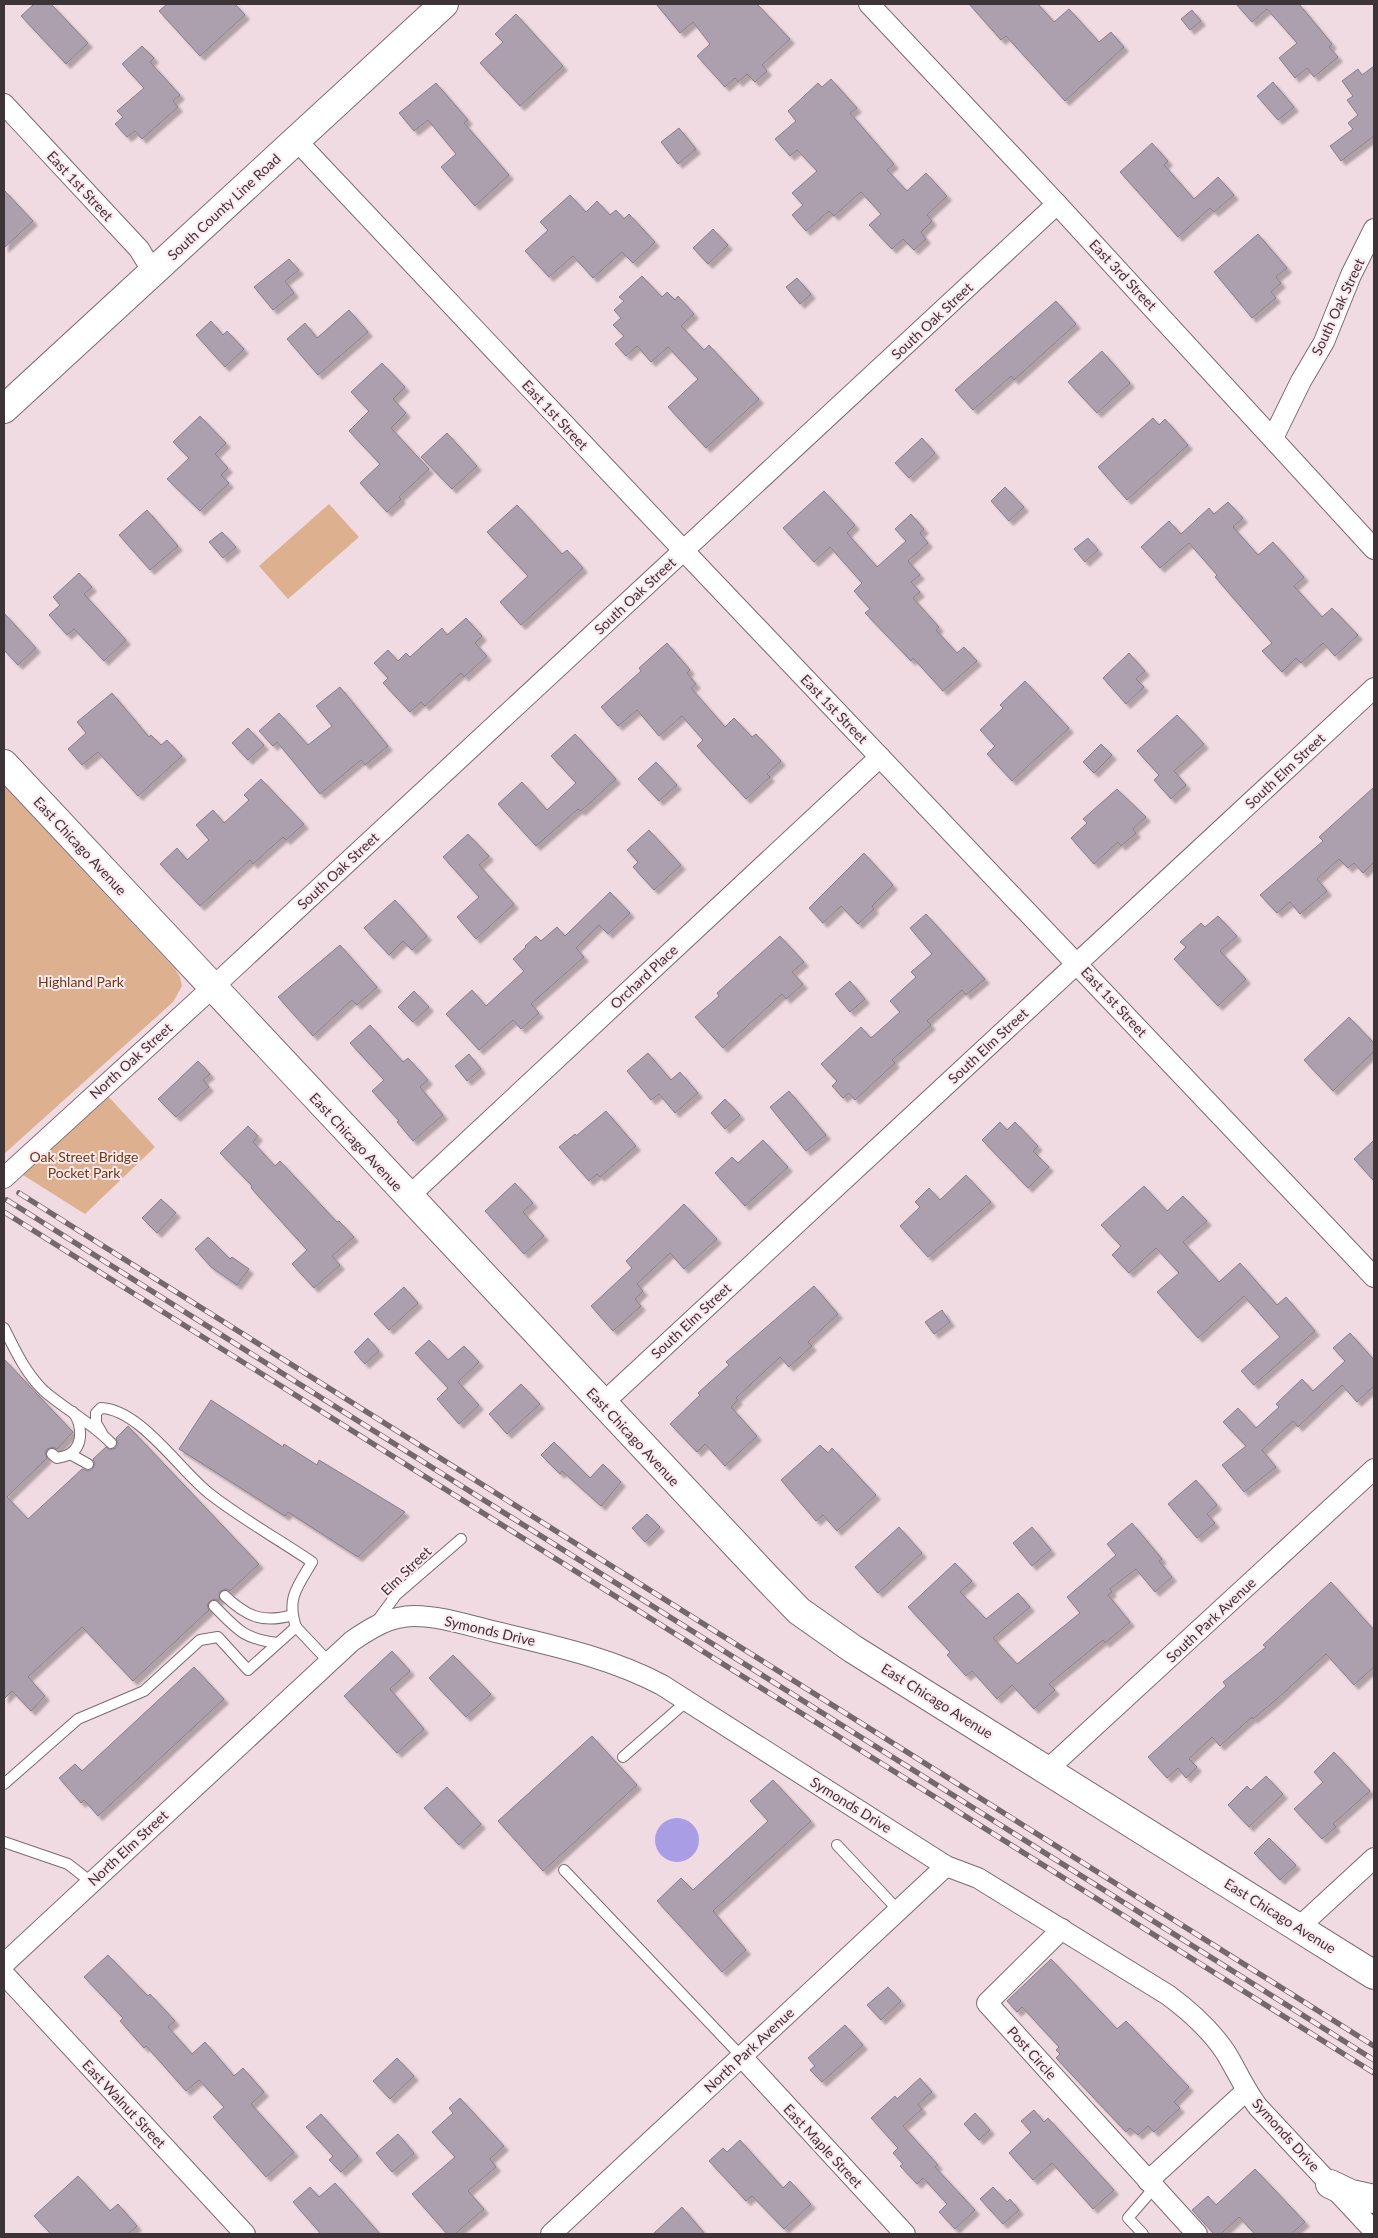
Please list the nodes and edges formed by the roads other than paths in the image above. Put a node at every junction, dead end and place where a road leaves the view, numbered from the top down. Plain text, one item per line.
1 (444, 4) edge
2 (869, 4) edge
3 (4, 104) edge
4 (296, 140) junction
5 (1057, 204) junction
6 (1374, 229) edge
7 (153, 272) junction
8 (4, 409) edge
9 (1272, 438) junction
10 (1374, 549) edge
11 (684, 552) junction
12 (1374, 688) edge
13 (880, 757) junction
14 (4, 764) edge
15 (1077, 963) junction
16 (212, 987) junction
17 (4, 1178) edge
18 (408, 1197) junction
19 (1374, 1276) edge
20 (4, 1328) edge
21 (602, 1404) junction
22 (73, 1412) junction
23 (102, 1433) junction
24 (111, 1442) dead end
25 (52, 1454) dead end
26 (70, 1454) junction
27 (88, 1464) dead end
28 (1374, 1469) edge
29 (461, 1539) dead end
30 (225, 1596) dead end
31 (214, 1606) dead end
32 (292, 1614) junction
33 (374, 1626) junction
34 (296, 1627) junction
35 (277, 1643) junction
36 (329, 1662) junction
37 (687, 1701) junction
38 (253, 1732) joint
39 (623, 1757) dead end
40 (1047, 1770) junction
41 (4, 1784) edge
42 (4, 1842) edge
43 (837, 1845) dead end
44 (1374, 1858) edge
45 (946, 1866) junction
46 (564, 1870) dead end
47 (91, 1882) junction
48 (898, 1910) junction
49 (1062, 1928) junction
50 (1298, 1928) junction
51 (4, 1964) edge
52 (4, 1974) edge
53 (1374, 1975) edge
54 (742, 2057) junction
55 (1246, 2091) junction
56 (1330, 2184) junction
57 (1151, 2185) junction
58 (1374, 2199) edge
59 (1374, 2231) edge
60 (245, 2234) edge
61 (551, 2234) edge
62 (905, 2234) edge
63 (1144, 2234) edge
64 (1197, 2234) edge

1 - 4 main road, South County Line Road
2 - 5 street, East 3rd Street
3 - 7 street, East 1st Street
4 - 7 main road, South County Line Road
4 - 11 street, East 1st Street
5 - 9 street, East 3rd Street
5 - 11 street, South Oak Street
6 - 9 street, South Oak Street
7 - 8 main road, South County Line Road
9 - 10 street, East 3rd Street
11 - 13 street, East 1st Street
11 - 16 street, South Oak Street
12 - 15 street, South Elm Street
13 - 15 street, East 1st Street
13 - 18 street, Orchard Place
14 - 16 main road, East Chicago Avenue
15 - 19 street, East 1st Street
15 - 21 street, South Elm Street
16 - 17 street, North Oak Street
16 - 18 main road, East Chicago Avenue
18 - 21 main road, East Chicago Avenue
20 - 22 lane
21 - 40 main road, East Chicago Avenue
22 - 23 lane
22 - 26 lane
23 - 24 lane
23 - 32 lane
25 - 26 lane
26 - 27 lane
28 - 40 street, South Park Avenue
29 - 33 lane, Elm Street
30 - 32 lane
31 - 35 lane
32 - 34 lane
33 - 36 street, Symonds Drive
33 - 37 street, Symonds Drive
34 - 35 lane
34 - 36 lane
35 - 41 lane
36 - 38 street, Symonds Drive
37 - 39 lane
37 - 45 street, Symonds Drive
38 - 47 street, North Elm Street
40 - 50 main road, East Chicago Avenue
42 - 47 lane
43 - 48 lane
44 - 50 street
45 - 48 street, North Park Avenue
45 - 49 street, Symonds Drive
46 - 54 lane
47 - 51 street, North Elm Street
48 - 54 street, North Park Avenue
49 - 55 street, Symonds Drive
49 - 57 street, Post Circle
50 - 53 main road, East Chicago Avenue
52 - 60 street, East Walnut Street
54 - 61 street, North Park Avenue
54 - 62 street, East Maple Street
55 - 56 street, Symonds Drive
55 - 57 street
56 - 58 main road
56 - 59 street, Symonds Drive
57 - 63 lane
57 - 64 street, Post Circle

